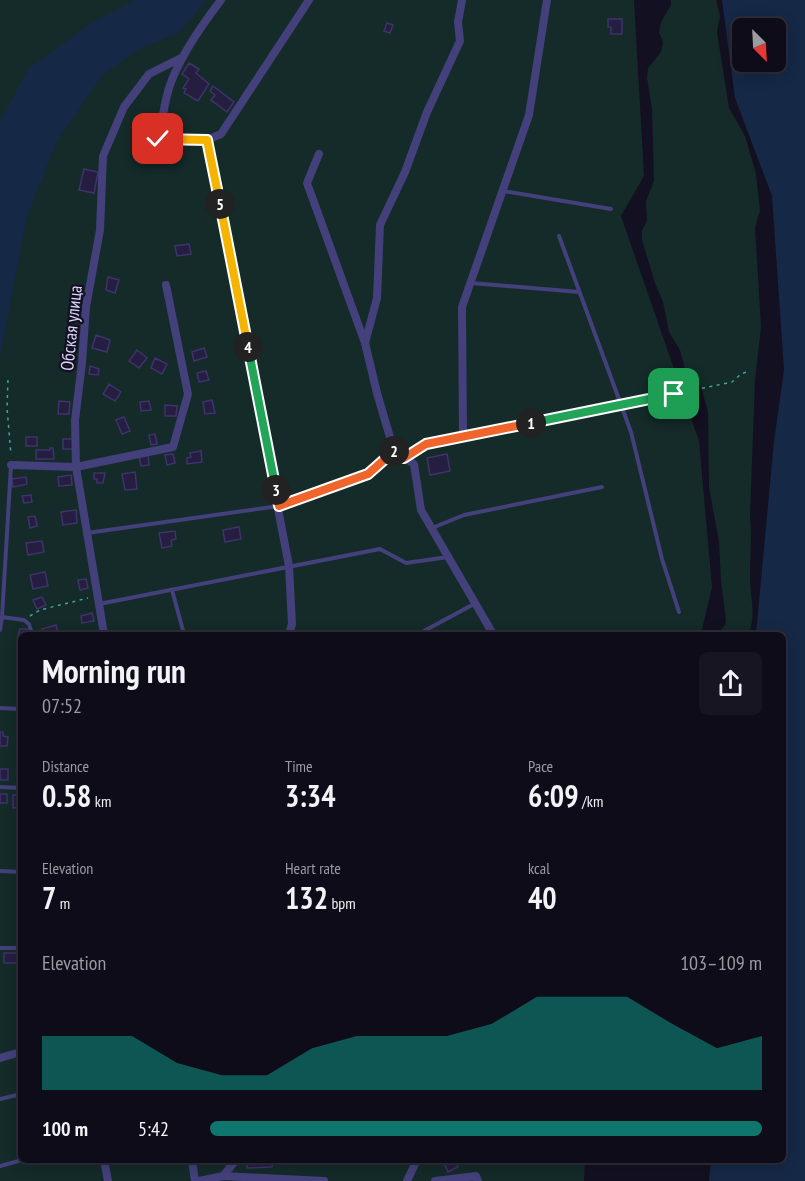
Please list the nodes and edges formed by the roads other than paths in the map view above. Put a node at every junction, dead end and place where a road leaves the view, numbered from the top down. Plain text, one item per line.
1 (220, 0) edge
2 (309, 0) edge
3 (462, 0) edge
4 (547, 0) edge
5 (183, 57) junction
6 (207, 140) junction
7 (319, 154) dead end
8 (502, 191) junction
9 (611, 209) dead end
10 (559, 236) dead end
11 (470, 283) junction
12 (166, 285) dead end
13 (579, 292) junction
14 (365, 343) junction
15 (674, 394) road end
16 (621, 405) junction
17 (463, 436) junction
18 (394, 451) junction
19 (404, 458) junction
20 (11, 465) joint
21 (76, 467) junction
22 (603, 488) dead end
23 (279, 506) junction
24 (431, 528) junction
25 (87, 533) junction
26 (448, 557) junction
27 (289, 566) junction
28 (172, 590) junction
29 (99, 604) junction
30 (475, 604) junction
31 (680, 612) dead end
32 (2, 617) junction
33 (0, 630) edge
34 (424, 631) dead end
35 (31, 632) edge
36 (104, 632) edge
37 (183, 632) edge
38 (290, 632) edge
39 (492, 632) edge
40 (0, 708) edge
41 (18, 709) edge
42 (0, 788) edge
43 (18, 788) edge
44 (0, 871) edge
45 (18, 872) edge
46 (0, 948) edge
47 (18, 948) edge
48 (18, 1053) edge
49 (0, 1058) edge
50 (18, 1095) edge
51 (0, 1099) edge
52 (18, 1161) edge
53 (105, 1163) edge
54 (193, 1163) edge
55 (234, 1163) edge
56 (416, 1163) edge
57 (0, 1166) edge
58 (223, 1176) junction
59 (108, 1181) edge
60 (197, 1181) edge
61 (324, 1181) edge
62 (407, 1181) edge
63 (435, 1181) edge
64 (478, 1181) edge

1 - 5 street
2 - 6 street
3 - 14 street
4 - 8 street
5 - 6 street
5 - 21 street, Обская улица
6 - 23 street
7 - 14 street
8 - 9 lane
8 - 11 street
10 - 13 lane
11 - 13 lane
11 - 17 street
12 - 21 street
13 - 16 lane
14 - 18 street
15 - 16 lane
16 - 17 lane
16 - 31 lane
17 - 19 lane
18 - 19 street
18 - 23 lane
19 - 24 street
20 - 21 street
20 - 32 lane
21 - 25 street, Обская улица
22 - 24 lane
23 - 25 lane
23 - 27 street
24 - 26 street
25 - 29 street, Обская улица
26 - 27 lane
26 - 30 street
27 - 28 lane
27 - 38 street
28 - 29 lane
28 - 37 lane
29 - 36 street, Обская улица
30 - 34 lane
30 - 39 street
32 - 33 lane
32 - 35 lane
40 - 41 lane
42 - 43 lane
44 - 45 lane
46 - 47 lane
48 - 49 street
50 - 51 lane
52 - 57 lane
53 - 59 street
54 - 60 street
55 - 58 street
56 - 62 street
58 - 60 street
58 - 61 street
63 - 64 street

